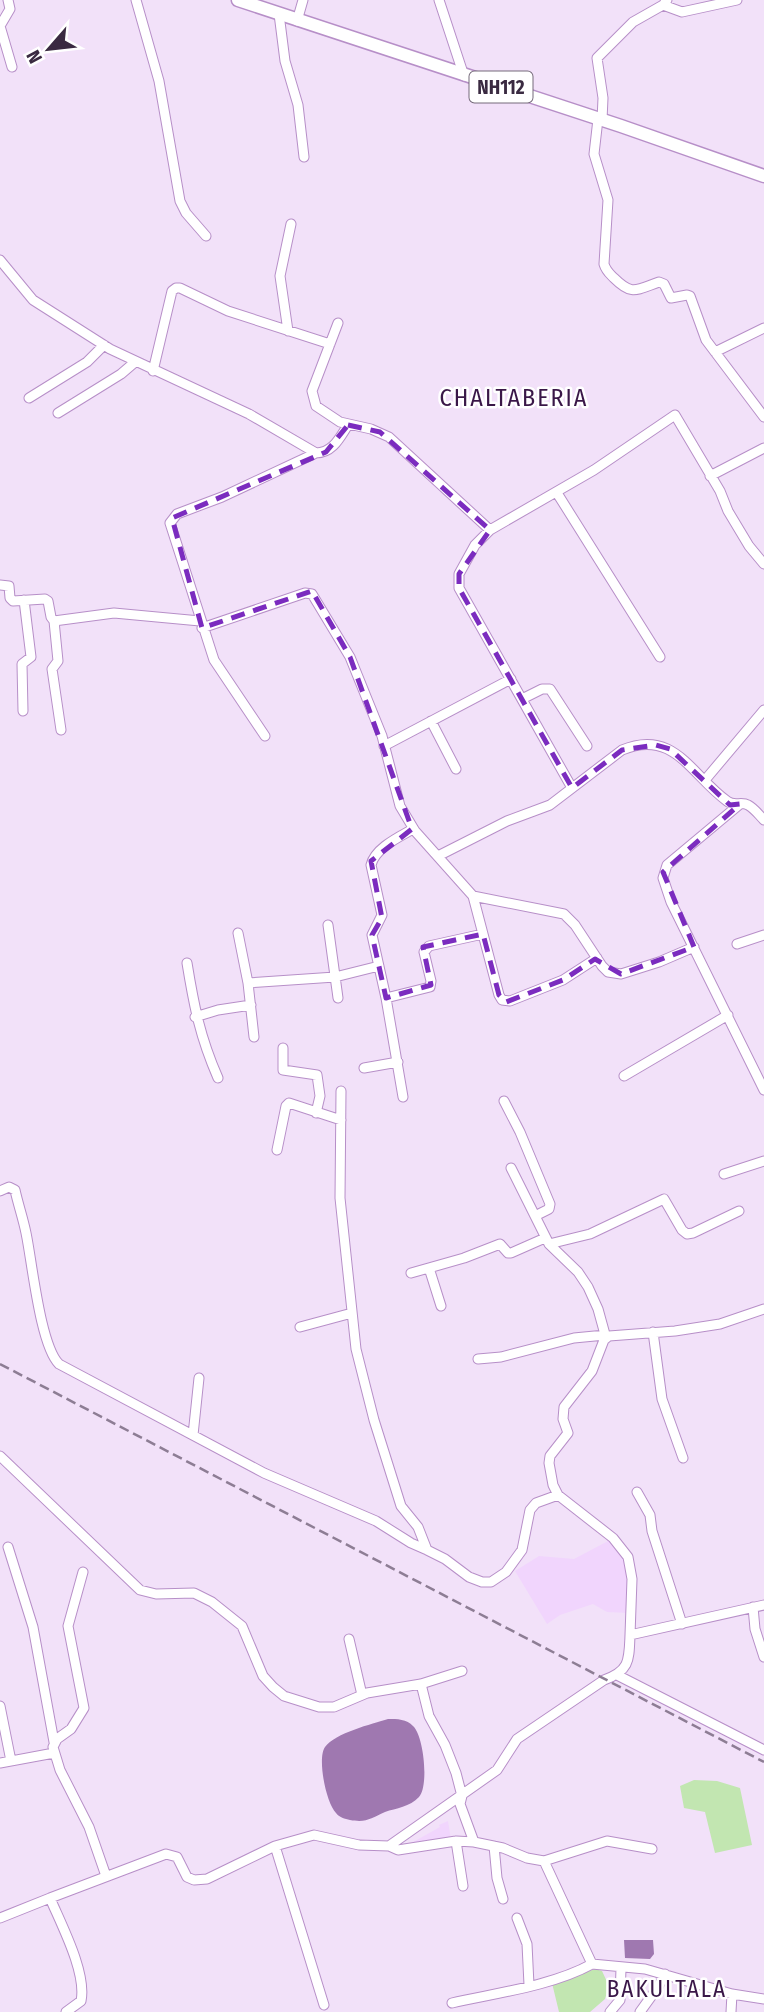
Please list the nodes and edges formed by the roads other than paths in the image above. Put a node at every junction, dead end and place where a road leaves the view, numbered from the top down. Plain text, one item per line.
1 (8, 0) edge
2 (136, 0) edge
3 (238, 0) edge
4 (303, 0) edge
5 (439, 0) edge
6 (737, 0) edge
7 (665, 3) edge
8 (278, 14) junction
9 (297, 20) junction
10 (12, 67) dead end
11 (464, 76) junction
12 (600, 119) junction
13 (304, 157) dead end
14 (764, 176) edge
15 (292, 224) dead end
16 (206, 236) dead end
17 (0, 260) edge
18 (4, 274) edge
19 (338, 323) dead end
20 (764, 328) edge
21 (288, 331) junction
22 (330, 344) junction
23 (104, 345) junction
24 (715, 352) junction
25 (135, 362) junction
26 (153, 371) junction
27 (29, 398) dead end
28 (58, 414) dead end
29 (764, 417) edge
30 (348, 425) junction
31 (763, 452) edge
32 (316, 453) junction
33 (710, 476) junction
34 (556, 493) junction
35 (490, 530) junction
36 (764, 564) edge
37 (0, 585) edge
38 (24, 600) junction
39 (54, 621) junction
40 (201, 624) junction
41 (660, 657) dead end
42 (511, 679) junction
43 (522, 699) junction
44 (764, 710) edge
45 (23, 711) dead end
46 (431, 721) junction
47 (61, 730) dead end
48 (265, 736) dead end
49 (384, 746) junction
50 (587, 746) dead end
51 (456, 769) dead end
52 (705, 780) junction
53 (572, 788) junction
54 (740, 804) junction
55 (764, 820) edge
56 (413, 829) junction
57 (438, 856) junction
58 (473, 895) junction
59 (328, 925) dead end
60 (238, 933) dead end
61 (483, 934) junction
62 (764, 935) edge
63 (737, 944) dead end
64 (694, 947) junction
65 (597, 958) junction
66 (187, 963) dead end
67 (379, 966) junction
68 (335, 977) junction
69 (248, 983) junction
70 (338, 998) dead end
71 (386, 998) junction
72 (251, 1006) junction
73 (728, 1015) junction
74 (195, 1017) junction
75 (254, 1037) dead end
76 (283, 1048) dead end
77 (398, 1062) junction
78 (363, 1068) dead end
79 (624, 1076) dead end
80 (218, 1078) dead end
81 (764, 1090) edge
82 (341, 1091) dead end
83 (403, 1097) dead end
84 (504, 1101) dead end
85 (316, 1113) junction
86 (341, 1120) junction
87 (277, 1150) dead end
88 (764, 1161) edge
89 (511, 1168) dead end
90 (724, 1174) dead end
91 (0, 1191) edge
92 (740, 1211) dead end
93 (535, 1216) junction
94 (547, 1241) junction
95 (429, 1268) junction
96 (411, 1273) dead end
97 (441, 1306) dead end
98 (764, 1309) edge
99 (352, 1313) junction
100 (300, 1327) dead end
101 (653, 1332) junction
102 (605, 1337) junction
103 (478, 1359) dead end
104 (199, 1378) dead end
105 (193, 1435) junction
106 (0, 1456) edge
107 (683, 1458) dead end
108 (637, 1492) dead end
109 (558, 1495) junction
110 (8, 1547) dead end
111 (427, 1550) junction
112 (83, 1572) dead end
113 (764, 1605) edge
114 (753, 1607) junction
115 (682, 1624) junction
116 (630, 1635) junction
117 (349, 1639) dead end
118 (764, 1657) edge
119 (462, 1671) dead end
120 (617, 1675) junction
121 (421, 1684) junction
122 (362, 1695) junction
123 (0, 1706) edge
124 (54, 1742) junction
125 (764, 1750) edge
126 (54, 1753) junction
127 (11, 1761) junction
128 (0, 1763) edge
129 (462, 1796) junction
130 (456, 1841) junction
131 (474, 1842) junction
132 (275, 1846) junction
133 (389, 1846) junction
134 (494, 1846) junction
135 (652, 1849) dead end
136 (544, 1861) junction
137 (106, 1877) junction
138 (463, 1886) dead end
139 (50, 1898) junction
140 (503, 1899) dead end
141 (0, 1918) edge
142 (517, 1918) dead end
143 (592, 1964) junction
144 (621, 1968) junction
145 (665, 1974) junction
146 (529, 1985) junction
147 (732, 1994) junction
148 (764, 1999) edge
149 (452, 2003) dead end
150 (324, 2006) dead end
151 (66, 2012) edge
152 (610, 2012) edge
153 (640, 2012) edge
154 (731, 2012) edge

1 - 10 street
2 - 16 street
3 - 8 highway, NH112
4 - 9 street
5 - 11 street
6 - 7 street
7 - 12 street
8 - 9 highway, NH112
8 - 13 street
9 - 11 highway, NH112
11 - 12 highway, NH112
12 - 14 highway, NH112
12 - 24 street
15 - 21 street
17 - 18 street
18 - 23 street
19 - 22 street
20 - 24 street
21 - 22 street
21 - 26 street
22 - 30 street
23 - 25 street
23 - 27 street
24 - 29 street
25 - 26 street
25 - 28 street
26 - 32 street
30 - 32 street
30 - 35 street
31 - 33 street
32 - 40 street
33 - 34 street
33 - 36 street
34 - 35 street
34 - 41 street
35 - 42 street
37 - 38 street
38 - 39 street
38 - 45 street
39 - 40 street
39 - 47 street
40 - 48 street
40 - 49 street
42 - 43 street
42 - 46 street
43 - 50 street
43 - 53 street
44 - 52 street
46 - 49 street
46 - 51 street
49 - 56 street
52 - 53 street
52 - 54 street
53 - 57 street
54 - 55 street
54 - 64 street
56 - 57 street
56 - 67 street
57 - 58 street
58 - 61 street
58 - 65 street
59 - 68 street
60 - 69 street
61 - 65 street
61 - 71 street
62 - 63 street
64 - 65 street
64 - 73 street
66 - 74 street
67 - 68 street
67 - 71 street
68 - 69 street
68 - 70 street
69 - 72 street
71 - 77 street
72 - 74 street
72 - 75 street
73 - 79 street
73 - 81 street
74 - 80 street
76 - 85 street
77 - 78 street
77 - 83 street
82 - 86 street
84 - 93 street
85 - 86 street
85 - 87 street
86 - 99 street
88 - 90 street
89 - 93 street
91 - 105 street
92 - 94 street
93 - 94 street
94 - 95 street
94 - 102 street
95 - 96 street
95 - 97 street
98 - 101 street
99 - 100 street
99 - 111 street
101 - 102 street
101 - 107 street
102 - 103 street
102 - 109 street
104 - 105 street
105 - 111 street
106 - 122 street
108 - 115 street
109 - 111 street
109 - 116 street
110 - 124 street
112 - 124 street
113 - 114 street
114 - 115 street
114 - 118 street
115 - 116 street
116 - 120 street
117 - 122 street
119 - 121 street
120 - 125 street
120 - 129 street
121 - 122 street
121 - 129 street
123 - 127 street
124 - 126 street
126 - 127 street
126 - 137 street
127 - 128 street
129 - 131 street
129 - 133 street
130 - 131 street
130 - 133 street
130 - 138 street
131 - 134 street
132 - 133 street
132 - 137 street
132 - 150 street
134 - 136 street
134 - 140 street
135 - 136 street
136 - 143 street
137 - 139 street
139 - 141 street
139 - 151 street
142 - 146 street
143 - 144 street
143 - 146 street
144 - 145 street
144 - 152 street
145 - 147 street
145 - 153 street
146 - 149 street
147 - 148 street
147 - 154 street

